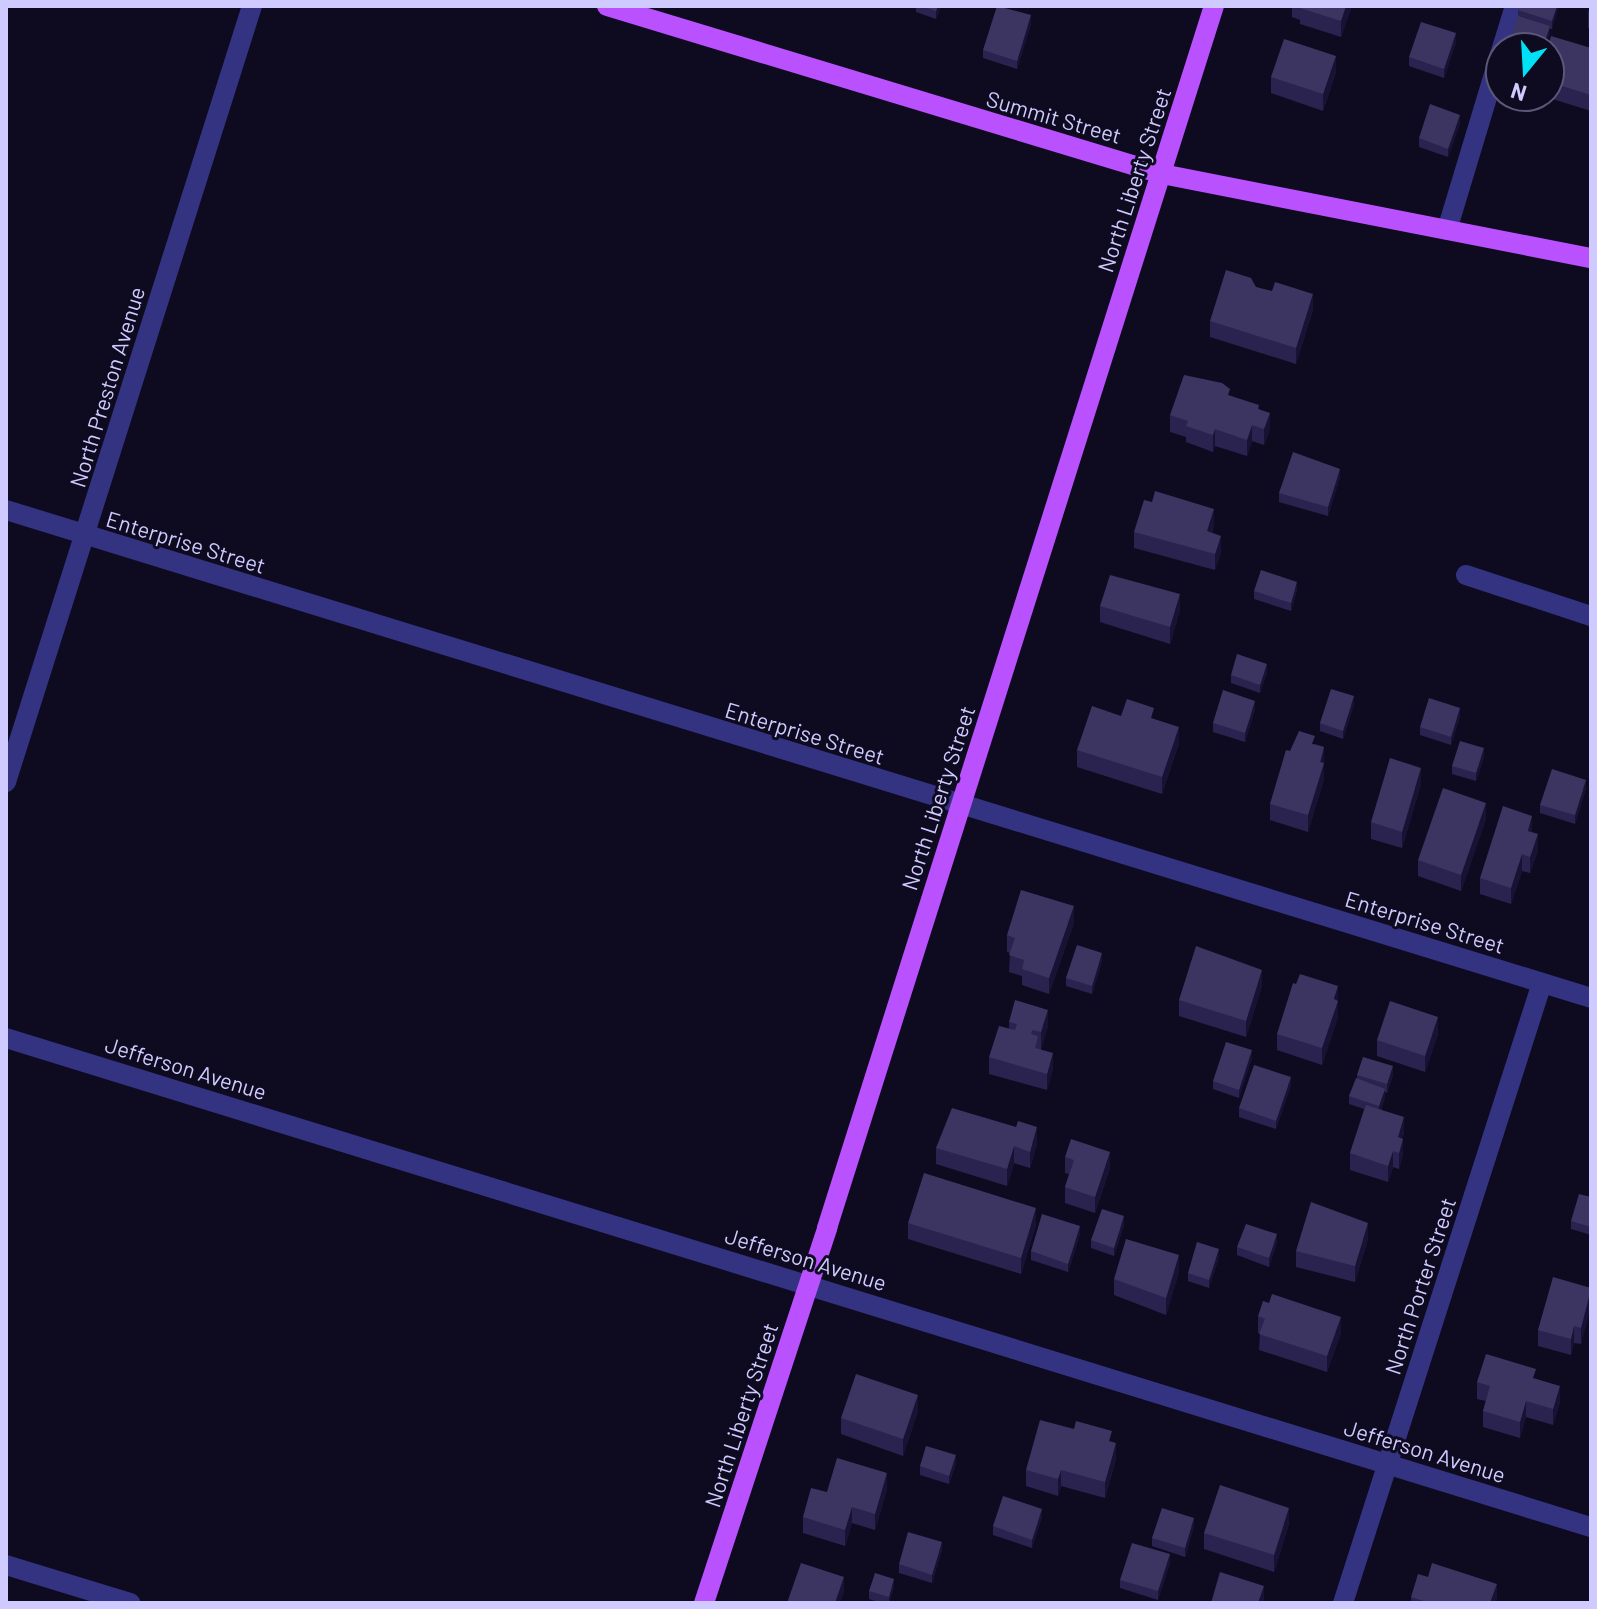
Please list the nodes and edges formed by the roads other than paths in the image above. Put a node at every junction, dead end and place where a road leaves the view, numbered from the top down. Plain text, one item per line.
1 (252, 6) edge
2 (607, 6) edge
3 (1214, 6) edge
4 (1515, 6) edge
5 (1507, 32) edge
6 (1485, 103) edge
7 (1162, 174) junction
8 (1447, 230) junction
9 (1591, 258) edge
10 (6, 510) edge
11 (85, 536) junction
12 (1466, 575) dead end
13 (1591, 616) edge
14 (6, 782) edge
15 (960, 806) junction
16 (1542, 983) junction
17 (1591, 998) edge
18 (6, 1038) edge
19 (808, 1285) junction
20 (1388, 1465) junction
21 (1591, 1527) edge
22 (6, 1565) edge
23 (130, 1603) edge
24 (704, 1603) edge
25 (1343, 1603) edge

1 - 11 street, North Preston Avenue
2 - 7 main road, Summit Street
3 - 7 main road, North Liberty Street
4 - 5 street
6 - 8 street
7 - 8 main road, Summit Street
7 - 15 main road, North Liberty Street
8 - 9 main road, Summit Street
10 - 11 street, Enterprise Street
11 - 14 street, North Preston Avenue
11 - 15 street, Enterprise Street
12 - 13 street
15 - 16 street, Enterprise Street
15 - 19 main road, North Liberty Street
16 - 17 street, Enterprise Street
16 - 20 street, North Porter Street
18 - 19 street, Jefferson Avenue
19 - 20 street, Jefferson Avenue
19 - 24 main road, North Liberty Street
20 - 21 street, Jefferson Avenue
20 - 25 street, North Porter Street
22 - 23 street

